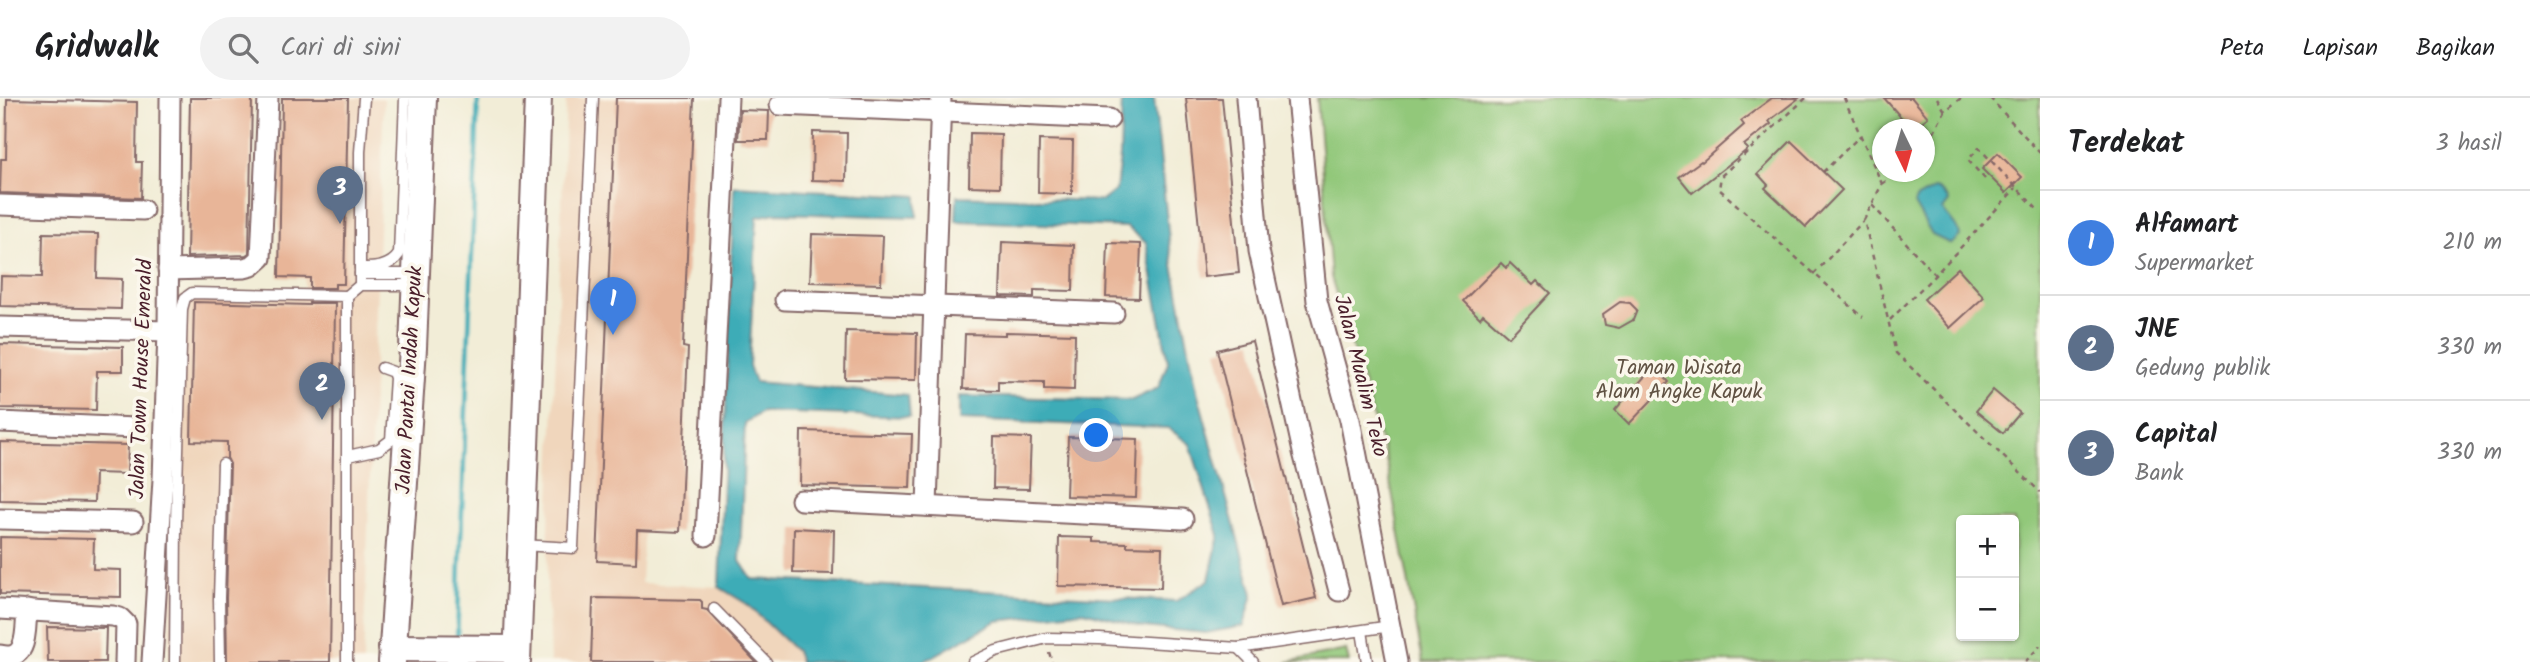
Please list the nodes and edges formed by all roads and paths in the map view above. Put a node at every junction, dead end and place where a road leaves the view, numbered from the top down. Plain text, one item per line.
1 (170, 98) edge
2 (268, 98) edge
3 (364, 98) edge
4 (405, 98) edge
5 (423, 98) edge
6 (538, 98) edge
7 (593, 98) edge
8 (728, 98) edge
9 (1246, 98) edge
10 (1297, 98) edge
11 (1806, 98) edge
12 (1844, 98) edge
13 (1937, 98) edge
14 (1961, 98) edge
15 (1990, 98) edge
16 (941, 104) edge
17 (780, 105) dead end
18 (1945, 111) junction
19 (1109, 119) dead end
20 (1935, 130) edge
21 (1860, 136) junction
22 (2040, 153) edge
23 (1823, 172) dead end
24 (1985, 179) dead end
25 (1885, 182) edge
26 (1882, 184) junction
27 (2016, 188) junction
28 (1872, 204) junction
29 (0, 205) edge
30 (143, 210) dead end
31 (2038, 211) dead end
32 (1864, 220) junction
33 (168, 270) junction
34 (1814, 274) junction
35 (1935, 275) junction
36 (360, 276) junction
37 (415, 280) junction
38 (347, 296) junction
39 (785, 300) dead end
40 (934, 306) junction
41 (1114, 313) dead end
42 (1863, 317) dead end
43 (1889, 321) junction
44 (0, 327) edge
45 (168, 331) junction
46 (382, 368) dead end
47 (0, 422) edge
48 (135, 428) dead end
49 (348, 456) junction
50 (223, 464) dead end
51 (2040, 492) edge
52 (801, 500) dead end
53 (927, 506) junction
54 (0, 519) edge
55 (1183, 519) dead end
56 (133, 522) dead end
57 (706, 536) dead end
58 (521, 545) junction
59 (1339, 591) dead end
60 (0, 609) edge
61 (714, 609) dead end
62 (27, 610) junction
63 (1391, 626) junction
64 (1362, 631) junction
65 (2040, 646) edge
66 (1238, 648) junction
67 (400, 653) edge
68 (0, 655) edge
69 (517, 655) edge
70 (125, 662) edge
71 (152, 662) edge
72 (175, 662) edge
73 (220, 662) edge
74 (347, 662) edge
75 (766, 662) edge
76 (973, 662) edge
77 (1253, 662) edge
78 (1367, 662) edge
79 (1397, 662) edge
80 (2025, 662) edge

1 - 33 street, Jalan Town House Emerald
2 - 33 street
3 - 36 lane
4 - 36 lane
5 - 37 main road, Jalan Pantai Indah Kapuk
6 - 58 main road
7 - 58 lane
8 - 57 street
9 - 59 street
10 - 63 street, Jalan Mualim Teko
11 - 34 path
12 - 21 path
13 - 18 path
14 - 18 path
15 - 22 path
16 - 17 street
16 - 19 street
16 - 40 street
18 - 20 path
21 - 23 path
21 - 26 path
24 - 27 path
25 - 26 path
26 - 28 path
27 - 31 path
27 - 35 path
28 - 32 path
28 - 35 path
29 - 30 street
32 - 34 path
32 - 43 path
33 - 45 street, Jalan Town House Emerald
34 - 42 path
35 - 43 path
36 - 37 lane
36 - 38 lane
37 - 67 main road, Jalan Pantai Indah Kapuk
38 - 49 lane
38 - 72 lane
39 - 40 street
40 - 41 street
40 - 53 street
43 - 51 path
44 - 45 street
45 - 71 street, Jalan Town House Emerald
46 - 49 lane
47 - 48 street
49 - 74 lane
50 - 73 lane
52 - 53 street
53 - 55 street
54 - 56 street
58 - 69 main road
60 - 62 street
61 - 75 lane
62 - 68 street
62 - 70 street
63 - 64 lane
63 - 79 street, Jalan Mualim Teko
64 - 66 lane
64 - 78 lane
65 - 80 path
66 - 76 lane
66 - 77 lane
67 - 69 main road

